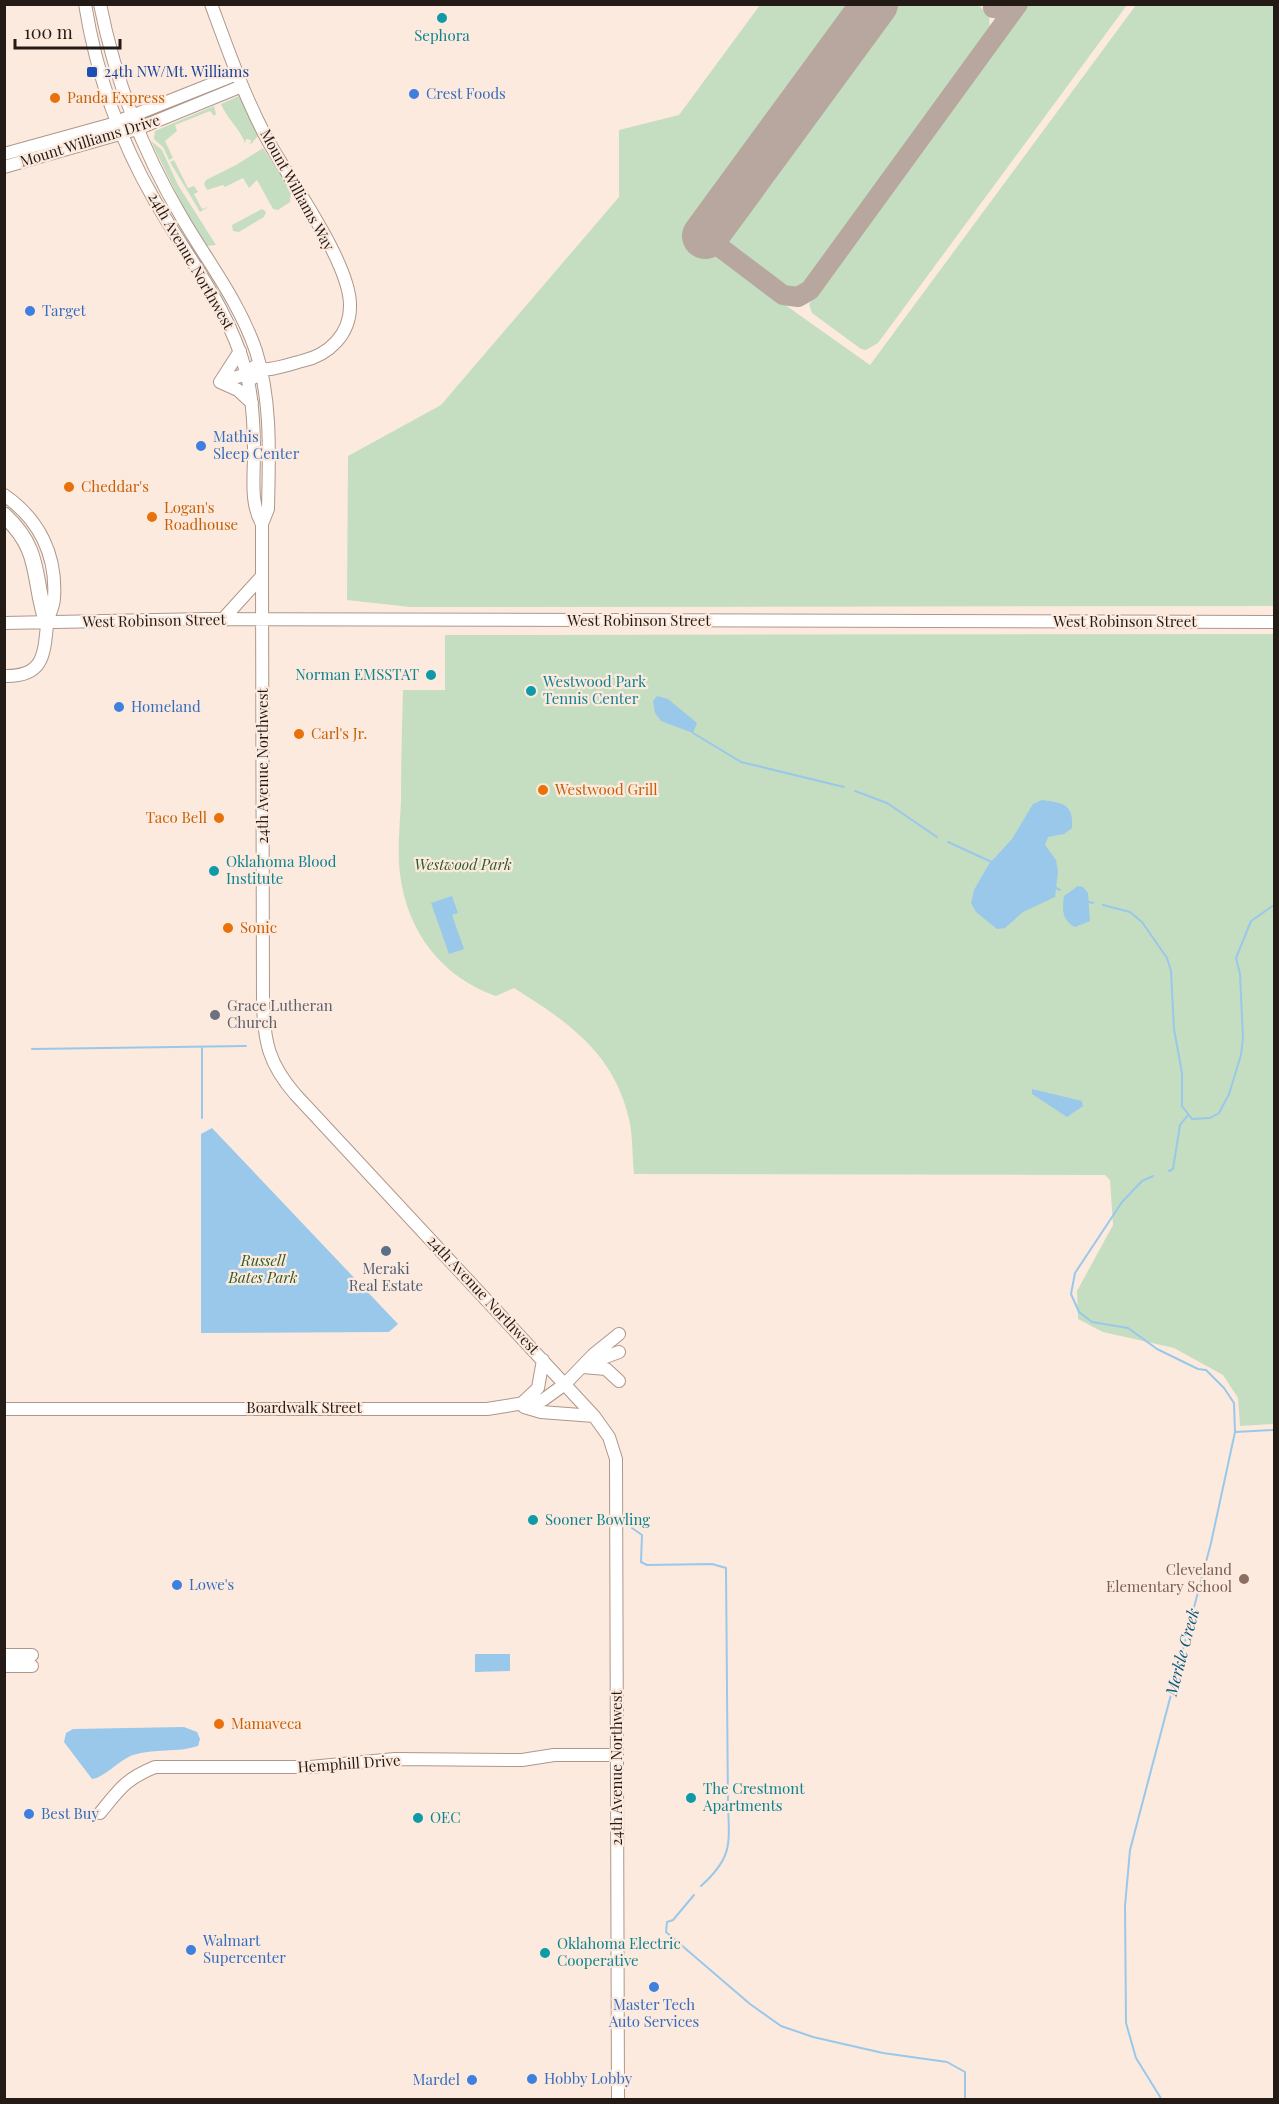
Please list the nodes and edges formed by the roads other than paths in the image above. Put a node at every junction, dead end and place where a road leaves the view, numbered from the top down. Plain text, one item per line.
1 (85, 4) edge
2 (100, 4) edge
3 (211, 4) edge
4 (239, 80) junction
5 (132, 117) junction
6 (120, 128) junction
7 (137, 129) junction
8 (4, 154) edge
9 (4, 167) edge
10 (221, 308) junction
11 (240, 351) junction
12 (256, 352) junction
13 (285, 365) junction
14 (261, 370) junction
15 (247, 374) junction
16 (220, 382) junction
17 (266, 396) junction
18 (252, 403) junction
19 (269, 456) junction
20 (4, 495) edge
21 (4, 514) edge
22 (262, 524) junction
23 (262, 576) junction
24 (223, 619) junction
25 (262, 619) junction
26 (1275, 622) edge
27 (4, 623) edge
28 (47, 623) junction
29 (4, 676) edge
30 (619, 1334) dead end
31 (619, 1352) dead end
32 (543, 1360) junction
33 (586, 1365) junction
34 (619, 1381) dead end
35 (565, 1384) junction
36 (520, 1405) junction
37 (4, 1409) edge
38 (594, 1416) junction
39 (4, 1655) edge
40 (4, 1666) edge
41 (616, 1755) junction
42 (100, 1813) dead end
43 (618, 2100) edge

1 - 6 main road, 24th Avenue Northwest
2 - 5 main road, 24th Avenue Northwest
3 - 4 main road, Mount Williams Way
4 - 5 main road, Mount Williams Drive
4 - 7 main road, Mount Williams Drive
4 - 13 main road, Mount Williams Way
5 - 6 main road, Mount Williams Drive
5 - 7 main road, 24th Avenue Northwest
6 - 7 main road, Mount Williams Drive
6 - 8 main road, Mount Williams Drive
6 - 9 main road, Mount Williams Drive
6 - 10 main road, 24th Avenue Northwest
7 - 12 main road, 24th Avenue Northwest
10 - 11 main road, 24th Avenue Northwest
10 - 14 main road
11 - 15 main road, 24th Avenue Northwest
11 - 16 main road
12 - 13 main road
12 - 14 main road, 24th Avenue Northwest
13 - 14 main road, Mount Williams Way
13 - 17 main road
14 - 17 main road, 24th Avenue Northwest
15 - 16 main road
15 - 18 main road, 24th Avenue Northwest
15 - 19 main road
16 - 18 main road
17 - 19 main road, 24th Avenue Northwest
18 - 22 main road, 24th Avenue Northwest
19 - 22 main road, 24th Avenue Northwest
20 - 28 main road
21 - 28 highway
22 - 23 main road, 24th Avenue Northwest
23 - 24 main road
23 - 25 main road, 24th Avenue Northwest
24 - 25 main road, West Robinson Street
24 - 28 main road, West Robinson Street
25 - 26 main road, West Robinson Street
25 - 32 main road, 24th Avenue Northwest
27 - 28 main road, West Robinson Street
28 - 29 main road
30 - 33 main road, Boardwalk Street
31 - 33 main road
32 - 35 main road, 24th Avenue Northwest
32 - 36 main road
33 - 34 main road
33 - 35 main road, Boardwalk Street
35 - 36 main road, Boardwalk Street
35 - 38 main road, 24th Avenue Northwest
36 - 37 main road, Boardwalk Street
36 - 38 main road
38 - 41 main road, 24th Avenue Northwest
39 - 40 main road
41 - 42 main road, Hemphill Drive
41 - 43 main road, 24th Avenue Northwest

